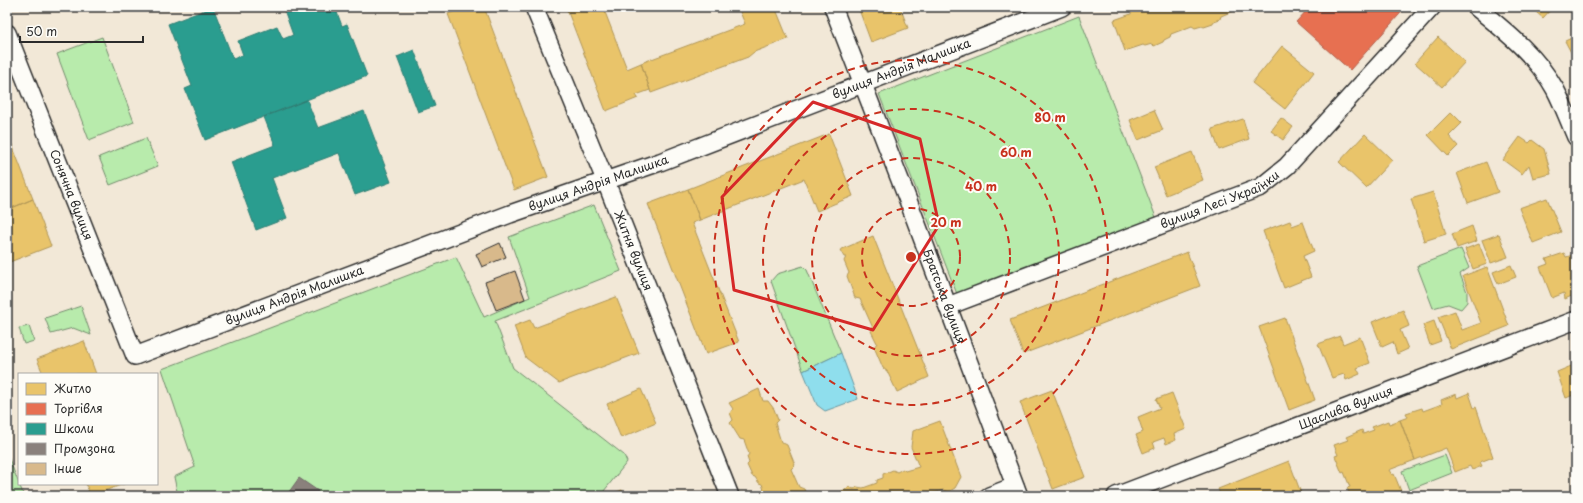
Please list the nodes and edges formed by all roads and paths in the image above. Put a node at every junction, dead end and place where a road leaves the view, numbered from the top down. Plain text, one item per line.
1 (534, 7) edge
2 (833, 7) edge
3 (1062, 7) edge
4 (1432, 7) edge
5 (1476, 7) edge
6 (7, 33) edge
7 (864, 84) junction
8 (1576, 137) edge
9 (605, 180) junction
10 (948, 306) junction
11 (1576, 320) edge
12 (135, 356) joint
13 (1017, 491) edge
14 (730, 496) edge
15 (989, 496) edge
16 (1116, 496) edge

1 - 9 street, Житня вулиця
2 - 7 street, Братська вулиця
3 - 7 street, вулиця Андрія Малишка
4 - 10 street, вулиця Лесі Українки
5 - 8 street
6 - 12 street, Сонячна вулиця
7 - 9 street, вулиця Андрія Малишка
7 - 10 street, Братська вулиця
9 - 12 street, вулиця Андрія Малишка
9 - 14 street, Житня вулиця
10 - 13 street, Братська вулиця
11 - 16 street, Щаслива вулиця
13 - 15 street

